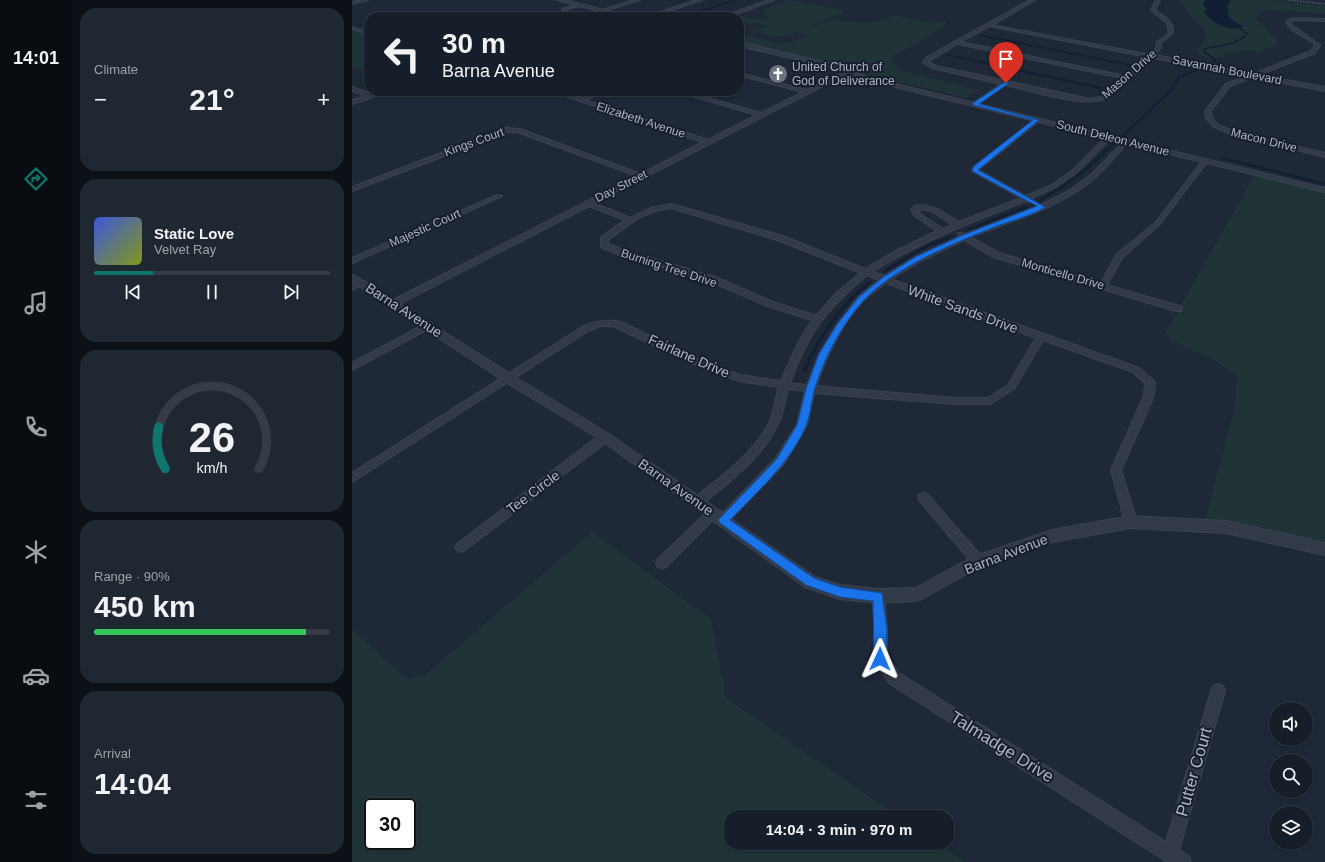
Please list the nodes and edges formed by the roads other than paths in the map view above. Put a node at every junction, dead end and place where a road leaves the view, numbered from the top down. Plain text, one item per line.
1 (366, 0) edge
2 (559, 0) edge
3 (638, 0) edge
4 (700, 0) edge
5 (772, 0) edge
6 (1033, 0) edge
7 (1158, 0) edge
8 (578, 2) edge
9 (352, 3) edge
10 (564, 9) dead end
11 (602, 11) junction
12 (598, 12) edge
13 (606, 12) edge
14 (663, 12) edge
15 (738, 12) edge
16 (1325, 20) edge
17 (988, 25) junction
18 (364, 26) dead end
19 (352, 28) edge
20 (364, 32) edge
21 (956, 43) junction
22 (744, 45) edge
23 (1150, 56) junction
24 (848, 72) junction
25 (744, 75) edge
26 (1252, 75) junction
27 (1125, 78) junction
28 (1006, 83) junction
29 (352, 89) edge
30 (1325, 89) edge
31 (808, 92) junction
32 (364, 93) edge
33 (371, 96) edge
34 (568, 96) edge
35 (591, 96) edge
36 (695, 96) edge
37 (580, 100) junction
38 (352, 102) edge
39 (975, 104) junction
40 (761, 115) junction
41 (1037, 120) junction
42 (1110, 137) junction
43 (1126, 141) junction
44 (708, 142) junction
45 (1325, 154) edge
46 (1205, 161) junction
47 (642, 176) junction
48 (352, 189) edge
49 (1325, 190) edge
50 (499, 196) dead end
51 (1027, 199) junction
52 (589, 203) junction
53 (1042, 207) junction
54 (632, 220) junction
55 (959, 226) junction
56 (951, 229) junction
57 (943, 232) junction
58 (964, 237) junction
59 (352, 261) edge
60 (868, 272) junction
61 (352, 277) edge
62 (885, 280) junction
63 (357, 286) edge
64 (1103, 286) junction
65 (394, 303) junction
66 (1179, 309) dead end
67 (818, 319) junction
68 (429, 325) junction
69 (1041, 337) junction
70 (352, 367) edge
71 (508, 378) junction
72 (784, 386) junction
73 (810, 389) junction
74 (605, 437) junction
75 (352, 478) edge
76 (923, 497) dead end
77 (697, 502) junction
78 (718, 516) junction
79 (1131, 522) junction
80 (461, 547) dead end
81 (1325, 549) edge
82 (978, 561) junction
83 (662, 563) dead end
84 (878, 596) junction
85 (1218, 691) dead end
86 (1170, 854) junction
87 (1183, 862) edge

1 - 9 street
2 - 8 street
3 - 11 street
4 - 14 street
5 - 15 street
6 - 17 street, Mason Drive
7 - 23 street, Mason Drive
8 - 10 street
8 - 11 street
11 - 12 street
11 - 13 street
16 - 26 street, Macon Drive
17 - 21 street, Mason Drive
17 - 23 street, Savannah Boulevard
18 - 19 street
19 - 20 street
21 - 27 street
21 - 28 street, Mason Drive
22 - 24 street, South Deleon Avenue
23 - 26 street, Savannah Boulevard
23 - 27 street, Mason Drive
24 - 31 street, Day Street
24 - 39 street, South Deleon Avenue
25 - 31 street
26 - 30 street, Savannah Boulevard
26 - 45 street, Macon Drive
27 - 28 street, Mason Drive
28 - 39 street
29 - 32 street
31 - 40 street, Day Street
33 - 38 street
34 - 37 street, Elizabeth Avenue
35 - 37 street
36 - 40 street
37 - 44 street, Elizabeth Avenue
39 - 41 street, South Deleon Avenue
40 - 44 street, Day Street
41 - 42 street, South Deleon Avenue
41 - 51 street
42 - 43 street, South Deleon Avenue
42 - 51 street
43 - 46 street, South Deleon Avenue
43 - 53 street
44 - 47 street, Day Street
46 - 49 street, South Deleon Avenue
46 - 64 street
47 - 48 street, Kings Court
47 - 52 street, Day Street
50 - 59 street, Majestic Court
51 - 53 street
51 - 55 street
52 - 54 street
52 - 65 street, Day Street
53 - 58 street
54 - 60 street, White Sands Drive
54 - 67 street, Burning Tree Drive
55 - 56 street
55 - 57 street
56 - 57 street
56 - 58 street, Monticello Drive
57 - 60 street
58 - 62 street
58 - 64 street, Monticello Drive
60 - 62 street, White Sands Drive
60 - 67 street
61 - 63 street, Barna Avenue
62 - 69 street, White Sands Drive
62 - 73 street
63 - 65 street, Barna Avenue
64 - 66 street, Monticello Drive
65 - 68 street, Barna Avenue
67 - 72 street
68 - 70 street
68 - 71 street, Barna Avenue
69 - 73 street, Fairlane Drive
69 - 79 street, White Sands Drive
71 - 72 street, Fairlane Drive
71 - 74 street, Barna Avenue
71 - 75 street, Fairlane Drive
72 - 73 street, Fairlane Drive
72 - 77 street
73 - 78 street
74 - 77 street, Barna Avenue
74 - 80 street, Tee Circle
76 - 82 street
77 - 78 street, Barna Avenue
78 - 83 street
78 - 84 street, Barna Avenue
79 - 81 street, Barna Avenue
79 - 82 street, Barna Avenue
82 - 84 street, Barna Avenue
84 - 86 street, Talmadge Drive
85 - 86 street, Putter Court
86 - 87 street, Talmadge Drive

